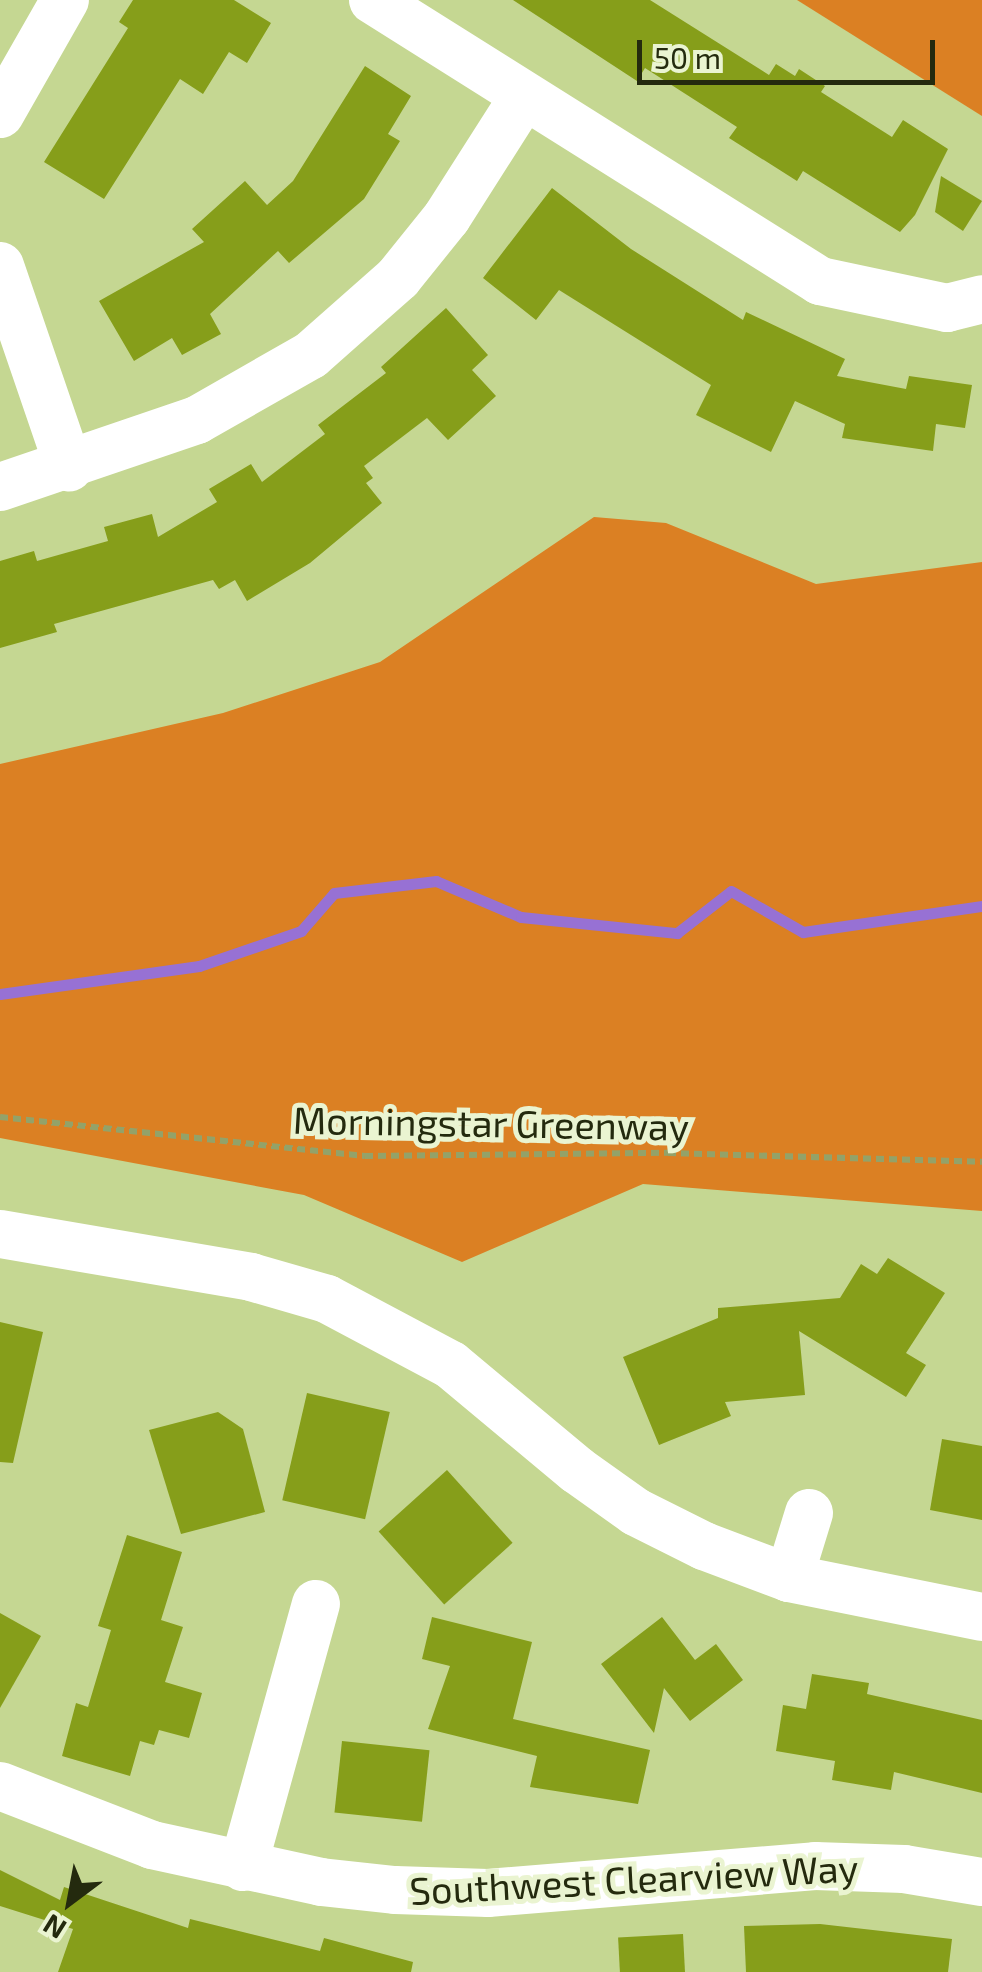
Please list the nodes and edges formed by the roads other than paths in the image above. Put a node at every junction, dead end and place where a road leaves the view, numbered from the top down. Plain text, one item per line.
1 (64, 0) edge
2 (373, 0) edge
3 (524, 96) junction
4 (0, 114) edge
5 (0, 266) edge
6 (982, 299) edge
7 (69, 467) junction
8 (0, 487) edge
9 (0, 1234) edge
10 (809, 1512) dead end
11 (790, 1578) junction
12 (316, 1604) dead end
13 (982, 1617) edge
14 (0, 1786) edge
15 (243, 1867) junction
16 (982, 1882) edge

1 - 4 street
2 - 3 street
3 - 6 street
3 - 7 street
5 - 7 street
7 - 8 street
9 - 11 street
10 - 11 street
11 - 13 street
12 - 15 street
14 - 15 street, Southwest Clearview Way
15 - 16 street, Southwest Clearview Way

